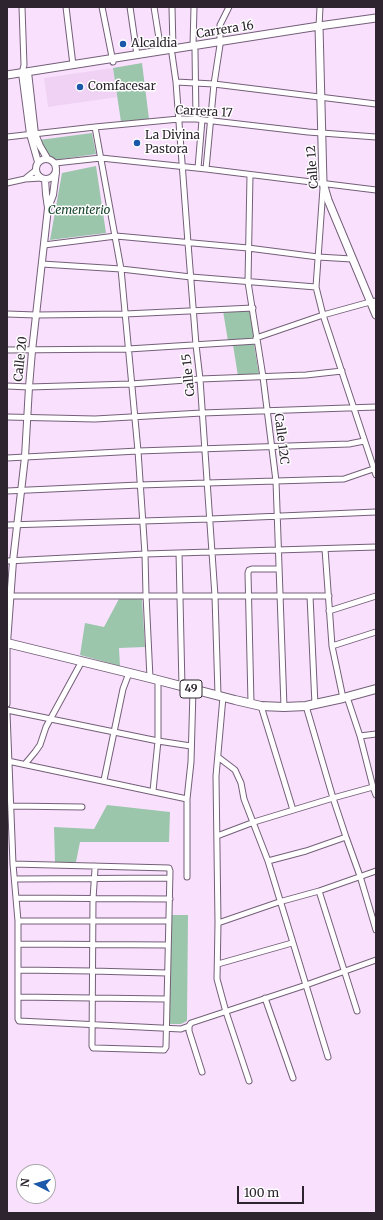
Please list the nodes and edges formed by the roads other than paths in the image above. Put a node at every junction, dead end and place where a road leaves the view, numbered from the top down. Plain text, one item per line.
1 (22, 7) edge
2 (66, 7) edge
3 (102, 7) edge
4 (130, 7) edge
5 (154, 7) edge
6 (172, 7) edge
7 (194, 7) edge
8 (229, 7) edge
9 (320, 7) edge
10 (376, 18) edge
11 (376, 23) edge
12 (319, 28) junction
13 (220, 44) junction
14 (194, 48) junction
15 (161, 51) junction
16 (173, 51) junction
17 (137, 55) junction
18 (112, 61) junction
19 (73, 65) junction
20 (25, 72) junction
21 (7, 75) edge
22 (7, 79) edge
23 (176, 82) junction
24 (196, 82) junction
25 (214, 84) junction
26 (320, 97) junction
27 (376, 104) edge
28 (179, 119) junction
29 (199, 120) junction
30 (210, 121) junction
31 (95, 127) junction
32 (322, 133) junction
33 (33, 134) junction
34 (7, 137) edge
35 (376, 137) edge
36 (47, 158) junction
37 (101, 158) junction
38 (38, 162) junction
39 (55, 163) junction
40 (183, 166) junction
41 (198, 168) junction
42 (206, 169) junction
43 (36, 170) junction
44 (56, 172) junction
45 (250, 175) junction
46 (43, 178) junction
47 (25, 179) junction
48 (7, 183) edge
49 (323, 183) junction
50 (376, 190) edge
51 (48, 208) junction
52 (116, 236) junction
53 (188, 243) junction
54 (44, 245) junction
55 (248, 248) junction
56 (318, 256) junction
57 (352, 259) junction
58 (42, 264) junction
59 (121, 269) junction
60 (191, 277) junction
61 (248, 282) junction
62 (316, 287) junction
63 (373, 301) edge
64 (253, 308) junction
65 (194, 311) junction
66 (7, 314) edge
67 (125, 314) junction
68 (36, 315) junction
69 (323, 315) junction
70 (376, 315) edge
71 (256, 339) junction
72 (196, 345) junction
73 (128, 349) junction
74 (7, 350) edge
75 (32, 351) junction
76 (342, 371) junction
77 (263, 377) junction
78 (200, 379) junction
79 (131, 384) junction
80 (7, 386) edge
81 (29, 387) junction
82 (376, 407) edge
83 (354, 409) junction
84 (267, 411) junction
85 (202, 413) junction
86 (7, 416) edge
87 (28, 417) junction
88 (134, 417) junction
89 (364, 441) junction
90 (272, 446) junction
91 (205, 449) junction
92 (138, 451) junction
93 (25, 457) junction
94 (7, 458) edge
95 (375, 468) edge
96 (376, 475) edge
97 (276, 481) junction
98 (206, 484) junction
99 (139, 485) junction
100 (7, 491) edge
101 (22, 491) junction
102 (376, 512) edge
103 (278, 515) junction
104 (210, 519) junction
105 (143, 520) junction
106 (17, 524) junction
107 (7, 525) edge
108 (376, 547) edge
109 (278, 549) junction
110 (325, 549) junction
111 (212, 552) junction
112 (180, 553) junction
113 (145, 554) junction
114 (10, 561) edge
115 (278, 569) junction
116 (146, 595) junction
117 (248, 595) junction
118 (279, 595) junction
119 (9, 596) edge
120 (180, 596) junction
121 (215, 596) junction
122 (310, 596) junction
123 (329, 596) junction
124 (376, 596) edge
125 (329, 611) junction
126 (376, 632) edge
127 (7, 643) edge
128 (332, 646) junction
129 (82, 661) junction
130 (129, 672) junction
131 (150, 678) junction
132 (158, 680) junction
133 (182, 687) junction
134 (376, 689) edge
135 (193, 690) junction
136 (220, 696) junction
137 (345, 698) junction
138 (251, 703) junction
139 (7, 704) edge
140 (315, 704) junction
141 (261, 706) junction
142 (306, 706) junction
143 (284, 707) junction
144 (7, 712) edge
145 (50, 720) junction
146 (114, 732) junction
147 (376, 734) edge
148 (360, 736) junction
149 (158, 741) junction
150 (191, 746) junction
151 (218, 757) junction
152 (8, 761) edge
153 (25, 764) junction
154 (104, 780) junction
155 (373, 788) junction
156 (153, 791) junction
157 (376, 794) edge
158 (8, 796) edge
159 (333, 798) junction
160 (187, 799) junction
161 (11, 806) junction
162 (82, 807) dead end
163 (293, 810) junction
164 (254, 822) junction
165 (216, 836) junction
166 (346, 837) junction
167 (268, 862) junction
168 (13, 864) junction
169 (94, 866) junction
170 (376, 872) edge
171 (360, 876) junction
172 (187, 877) dead end
173 (170, 878) junction
174 (15, 879) junction
175 (94, 879) junction
176 (319, 891) junction
177 (17, 898) junction
178 (93, 899) junction
179 (170, 899) junction
180 (280, 902) junction
181 (18, 921) junction
182 (93, 921) junction
183 (169, 921) junction
184 (218, 923) junction
185 (376, 930) edge
186 (292, 943) junction
187 (19, 944) junction
188 (93, 945) junction
189 (168, 946) junction
190 (376, 960) edge
191 (218, 964) junction
192 (19, 970) junction
193 (92, 971) junction
194 (345, 971) junction
195 (167, 973) junction
196 (306, 985) junction
197 (18, 997) junction
198 (92, 998) junction
199 (265, 998) junction
200 (166, 999) junction
201 (357, 1011) dead end
202 (226, 1012) junction
203 (92, 1025) junction
204 (189, 1026) junction
205 (165, 1029) junction
206 (328, 1057) dead end
207 (202, 1072) dead end
208 (293, 1078) dead end
209 (249, 1081) dead end

1 - 20 street
2 - 19 street
3 - 18 street
4 - 17 street
5 - 15 street
6 - 16 street, Calle 15
7 - 14 street
8 - 13 street
9 - 12 street, Calle 12
10 - 12 main road, Carrera 16
11 - 12 main road, Carrera 16
12 - 13 main road, Carrera 16
12 - 26 main road, Calle 12
13 - 14 main road, Carrera 16
13 - 25 street
14 - 16 main road, Carrera 16
14 - 24 street
15 - 16 main road, Carrera 16
15 - 17 main road, Carrera 16
16 - 18 main road, Carrera 16
16 - 23 street, Calle 15
17 - 18 main road, Carrera 16
18 - 19 main road, Carrera 16
18 - 20 main road, Carrera 16
19 - 20 main road, Carrera 16
20 - 21 main road, Carrera 16
20 - 22 main road, Carrera 16
20 - 33 street
23 - 24 street
23 - 28 street, Calle 15
24 - 25 street
24 - 29 street
25 - 26 street
25 - 30 street
26 - 27 street
26 - 32 main road, Calle 12
28 - 29 street, Carrera 17
28 - 31 street, Carrera 17
28 - 40 street, Calle 15
29 - 30 street, Carrera 17
29 - 41 street
30 - 32 street, Carrera 17
30 - 42 street
31 - 33 street, Carrera 17
31 - 37 street
32 - 35 street, Carrera 17
32 - 49 main road, Calle 12
33 - 34 street, Carrera 17
33 - 36 street
33 - 38 street
36 - 38 street
36 - 39 street
37 - 39 street
37 - 40 street
37 - 52 street
38 - 43 street
39 - 44 street
40 - 41 street
40 - 53 street, Calle 15
41 - 42 street
42 - 45 street
43 - 46 street
43 - 47 street
44 - 46 street
44 - 51 street, Calle 20
45 - 49 street
45 - 55 street, Calle 12C
46 - 47 street
46 - 51 street, Calle 20
47 - 48 street
49 - 50 street
49 - 56 street
49 - 57 main road, Calle 12
51 - 54 street, Calle 20
52 - 53 street
52 - 54 street
52 - 59 street
53 - 55 street
53 - 60 street, Calle 15
54 - 58 street, Calle 20
55 - 56 street
55 - 61 street, Calle 12C
56 - 57 street
56 - 62 street
57 - 63 main road, Calle 12
58 - 59 street
58 - 68 street, Calle 20
59 - 60 street
59 - 67 street
60 - 61 street
60 - 65 street, Calle 15
61 - 62 street
61 - 64 street, Calle 12C
62 - 69 street
63 - 69 street
63 - 70 main road, Calle 12
64 - 65 street
64 - 71 street, Calle 12C
65 - 67 street
65 - 72 street, Calle 15
66 - 68 street
67 - 68 street
67 - 73 street
68 - 75 street, Calle 20
69 - 71 street
69 - 76 street
71 - 72 street
71 - 77 street, Calle 12C
72 - 73 street
72 - 78 street, Calle 15
73 - 75 street
73 - 79 street
74 - 75 street
75 - 81 street, Calle 20
76 - 77 street
76 - 83 street
77 - 78 street
77 - 84 street, Calle 12C
78 - 79 street
78 - 85 street, Calle 15
79 - 81 street
79 - 88 street
80 - 81 street
81 - 87 street, Calle 20
82 - 83 street
83 - 84 street
83 - 89 street
84 - 85 street
84 - 90 street, Calle 12C
85 - 88 street
85 - 91 street, Calle 15
86 - 87 street
87 - 88 street
87 - 93 street, Calle 20
88 - 92 street
89 - 90 street
89 - 95 street
90 - 91 street
90 - 97 street, Calle 12C
91 - 92 street
91 - 98 street, Calle 15
92 - 93 street
92 - 99 street
93 - 94 street
93 - 101 street, Calle 20
95 - 96 street
95 - 97 street
97 - 98 street
97 - 103 street, Calle 12C
98 - 99 street
98 - 104 street, Calle 15
99 - 101 street
99 - 105 street
100 - 101 street
101 - 106 street, Calle 20
102 - 103 street
103 - 104 street
103 - 109 street, Calle 12C
104 - 105 street
104 - 111 street, Calle 15
105 - 106 street
105 - 113 street
106 - 107 street
106 - 114 street, Calle 20
108 - 110 street
109 - 110 street
109 - 111 street
109 - 115 street, Calle 12C
110 - 123 street
111 - 112 street
111 - 121 street, Calle 15
112 - 113 street
112 - 120 street
113 - 114 street
113 - 116 street
114 - 119 street, Calle 20
115 - 117 street
115 - 118 street, Calle 12C
116 - 119 street
116 - 120 street
116 - 131 street
117 - 118 street
117 - 121 street
117 - 138 street
118 - 122 street
118 - 143 street, Calle 12C
119 - 127 street, Calle 20
120 - 121 street
120 - 133 street
121 - 136 street, Calle 15
122 - 123 street
122 - 140 street
123 - 125 street
124 - 125 street
125 - 128 street
126 - 128 street
127 - 129 main road, 49
127 - 139 street, Calle 20
128 - 137 street
129 - 130 main road, 49
129 - 145 street
130 - 131 main road, 49
130 - 146 street
131 - 132 main road, 49
132 - 133 main road, 49
132 - 149 street
133 - 135 main road, 49
134 - 137 main road, 49
135 - 136 main road, 49
135 - 150 street
136 - 138 main road, 49
136 - 151 street, Calle 15
137 - 140 main road, 49
137 - 148 street
138 - 141 main road, 49
140 - 142 main road, 49
141 - 143 main road, 49
141 - 163 street
142 - 143 main road, 49
142 - 159 street
144 - 145 street
144 - 152 street
145 - 146 street
145 - 153 street
146 - 149 street
146 - 154 street
147 - 148 street
148 - 155 street
149 - 150 street
149 - 156 street
150 - 160 street
151 - 164 street
151 - 165 street, Calle 15
152 - 153 street
152 - 158 street
153 - 154 street
154 - 156 street
155 - 157 street
155 - 159 street
156 - 160 street
158 - 161 street
159 - 163 street
159 - 166 street
160 - 172 street
161 - 162 street
161 - 168 street
163 - 164 street
164 - 165 street
164 - 167 street
165 - 184 street, Calle 15
166 - 167 street
166 - 171 street
167 - 180 street
168 - 169 street
168 - 174 street
169 - 173 street
169 - 175 street
170 - 171 street
171 - 176 street
171 - 185 street
173 - 175 street
173 - 179 street
174 - 175 street
174 - 177 street
175 - 178 street
176 - 180 street
176 - 194 street
177 - 178 street
177 - 181 street
178 - 179 street
178 - 182 street
179 - 183 street
180 - 184 street
180 - 186 street
181 - 182 street
181 - 187 street
182 - 183 street
182 - 188 street
183 - 189 street
184 - 191 street, Calle 15
186 - 191 street
186 - 196 street
187 - 188 street
187 - 192 street
188 - 189 street
188 - 193 street
189 - 195 street
190 - 194 street
191 - 202 street, Calle 15
192 - 193 street
192 - 197 street
193 - 195 street
193 - 198 street
194 - 196 street
194 - 201 street
195 - 200 street
196 - 199 street
196 - 206 street
197 - 198 street
197 - 203 street
198 - 200 street
198 - 203 street
199 - 202 street
199 - 208 street
200 - 205 street
202 - 204 street
202 - 209 street, Calle 15
203 - 205 street
203 - 205 street
204 - 205 street
204 - 207 street

